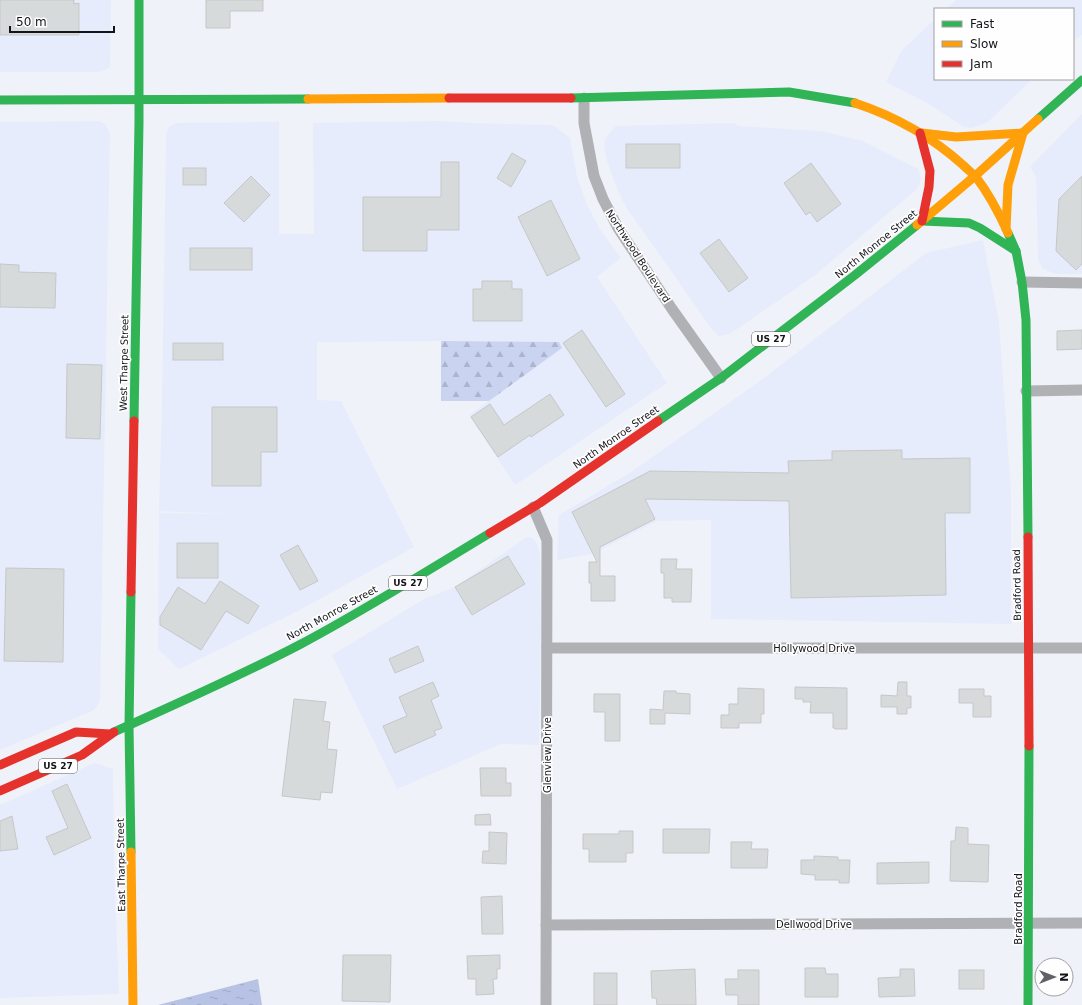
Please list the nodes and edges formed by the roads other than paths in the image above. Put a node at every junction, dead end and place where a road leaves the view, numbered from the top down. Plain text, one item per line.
1 (139, 0) edge
2 (1082, 80) edge
3 (584, 98) junction
4 (0, 100) edge
5 (139, 100) junction
6 (920, 133) junction
7 (1023, 133) junction
8 (975, 176) junction
9 (922, 221) junction
10 (1006, 229) junction
11 (1016, 251) junction
12 (1022, 282) junction
13 (1082, 283) edge
14 (721, 378) junction
15 (1082, 390) edge
16 (1026, 391) junction
17 (533, 507) junction
18 (547, 648) junction
19 (1029, 648) junction
20 (1082, 648) edge
21 (129, 726) junction
22 (110, 734) junction
23 (0, 764) edge
24 (0, 790) edge
25 (1029, 923) junction
26 (1082, 923) edge
27 (546, 925) junction
28 (133, 1005) edge
29 (546, 1005) edge
30 (1028, 1005) edge

1 - 5 main road, West Tharpe Street
2 - 7 main road, North Monroe Street / US 27
3 - 5 main road, Bradford Road
3 - 6 main road, Bradford Road
3 - 14 street, Northwood Boulevard
4 - 5 main road, Bradford Road
5 - 21 main road, West Tharpe Street
6 - 7 main road
6 - 8 main road, Bradford Road
6 - 9 main road
7 - 8 main road, North Monroe Street / US 27
7 - 10 main road
8 - 9 main road, North Monroe Street / US 27
8 - 10 main road, Bradford Road
9 - 11 main road
9 - 14 main road, North Monroe Street / US 27
10 - 11 main road, Bradford Road
11 - 12 main road, Bradford Road
12 - 13 street
12 - 16 main road, Bradford Road
14 - 17 main road, North Monroe Street / US 27
15 - 16 street
16 - 19 main road, Bradford Road
17 - 18 street, Glenview Drive
17 - 21 main road, North Monroe Street / US 27
18 - 19 street, Hollywood Drive
18 - 27 street, Glenview Drive
19 - 20 street, Hollywood Drive
19 - 25 main road, Bradford Road
21 - 22 main road, North Monroe Street / US 27
21 - 28 main road, East Tharpe Street
22 - 23 main road, North Monroe Street / US 27
22 - 24 main road, North Monroe Street / US 27
25 - 26 street, Dellwood Drive
25 - 27 street, Dellwood Drive
25 - 30 main road, Bradford Road
27 - 29 street, Glenview Drive

